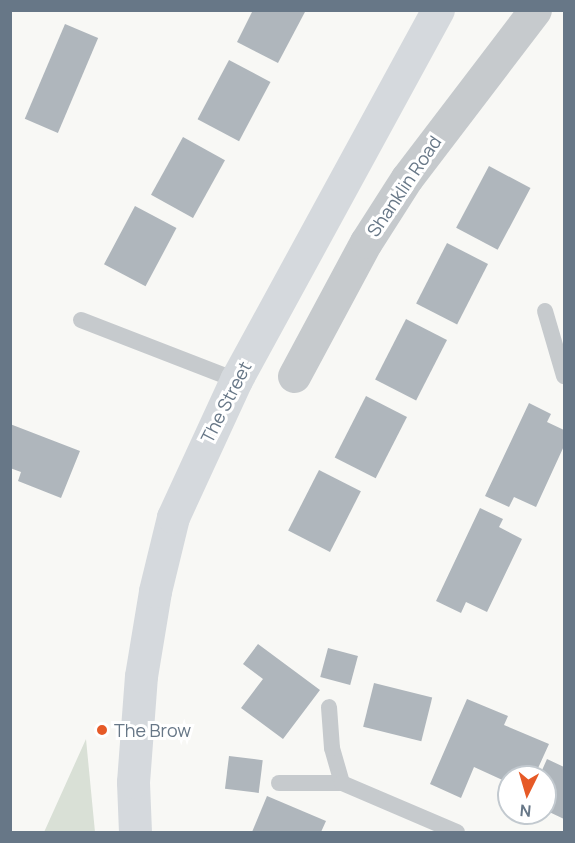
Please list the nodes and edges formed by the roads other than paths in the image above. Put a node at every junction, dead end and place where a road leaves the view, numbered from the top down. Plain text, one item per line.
1 (438, 10) edge
2 (535, 10) edge
3 (545, 311) dead end
4 (81, 320) dead end
5 (294, 376) dead end
6 (564, 376) edge
7 (236, 380) junction
8 (329, 708) dead end
9 (279, 783) dead end
10 (342, 783) junction
11 (135, 832) edge
12 (457, 832) edge

1 - 7 street, The Street
2 - 5 street, Shanklin Road
3 - 6 lane
4 - 7 lane
7 - 11 street, The Street
8 - 10 lane
9 - 10 lane
10 - 12 lane

